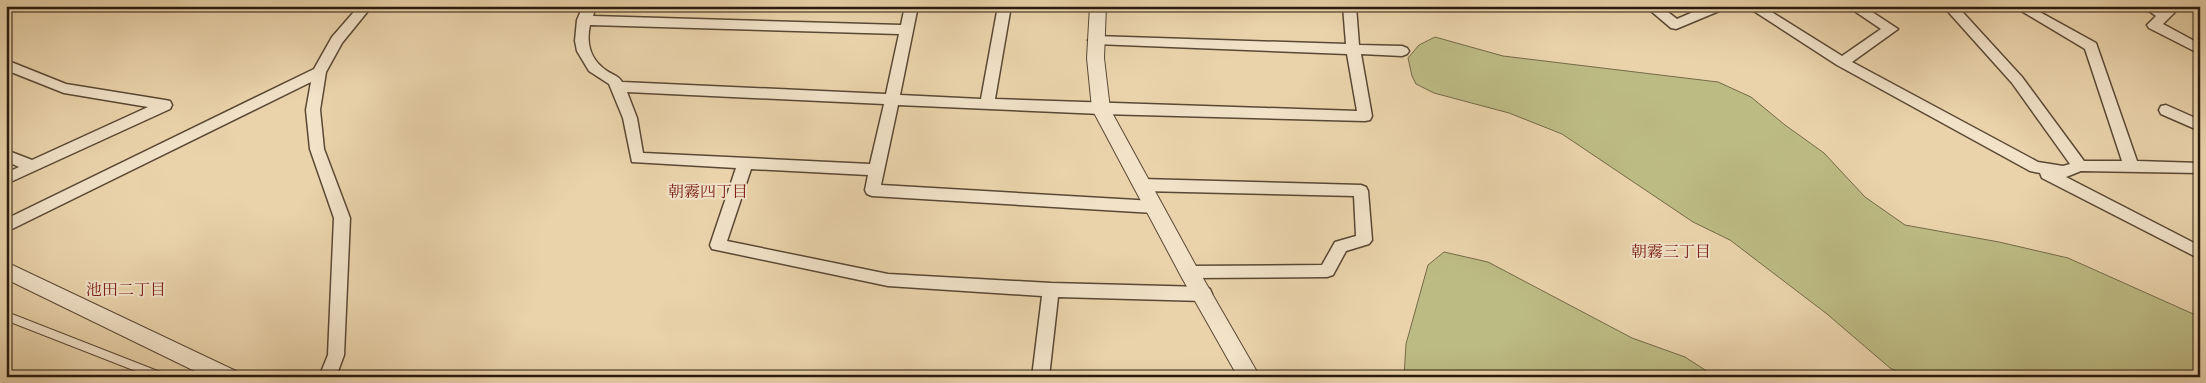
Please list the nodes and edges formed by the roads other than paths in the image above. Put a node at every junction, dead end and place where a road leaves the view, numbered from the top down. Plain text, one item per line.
1 (366, 6) edge
2 (590, 6) edge
3 (912, 6) edge
4 (1005, 6) edge
5 (1098, 6) edge
6 (1349, 6) edge
7 (1651, 6) edge
8 (1719, 6) edge
9 (1752, 6) edge
10 (1853, 6) edge
11 (1949, 6) edge
12 (2019, 6) edge
13 (2148, 6) edge
14 (2170, 11) edge
15 (584, 20) junction
16 (906, 30) junction
17 (1095, 40) junction
18 (1353, 49) junction
19 (2200, 50) edge
20 (1402, 51) dead end
21 (1842, 62) junction
22 (6, 65) edge
23 (319, 72) junction
24 (617, 87) junction
25 (893, 98) junction
26 (987, 103) junction
27 (1102, 109) junction
28 (2166, 110) dead end
29 (2200, 126) edge
30 (6, 156) edge
31 (745, 164) junction
32 (31, 166) junction
33 (2080, 166) junction
34 (2035, 167) junction
35 (2132, 168) junction
36 (2200, 168) edge
37 (876, 170) junction
38 (6, 180) edge
39 (1142, 185) junction
40 (1154, 207) junction
41 (6, 226) edge
42 (2200, 253) edge
43 (6, 270) edge
44 (1189, 272) junction
45 (1051, 290) junction
46 (1204, 294) junction
47 (6, 316) edge
48 (219, 375) edge
49 (162, 377) edge
50 (327, 377) edge
51 (1040, 377) edge
52 (1249, 377) edge

1 - 23 street
2 - 15 street
3 - 16 street
4 - 26 street
5 - 17 street
6 - 18 street
7 - 8 street
9 - 21 street
10 - 21 street
11 - 33 street
12 - 35 street
13 - 14 street
14 - 19 street
15 - 16 street
15 - 24 street
16 - 25 street
17 - 18 street
17 - 27 street
18 - 20 street
18 - 27 street
21 - 34 street
22 - 32 street
23 - 41 street
23 - 50 street
24 - 25 street
24 - 31 street
25 - 26 street
25 - 37 street
26 - 27 street
27 - 39 street
28 - 29 street
30 - 32 street
31 - 37 street
31 - 45 street
32 - 38 street
33 - 34 street
33 - 35 street
34 - 42 street
35 - 36 street
37 - 40 street
39 - 40 street
39 - 44 street
40 - 44 street
43 - 48 street
44 - 46 street
45 - 46 street
45 - 51 street
46 - 52 street
47 - 49 lane

